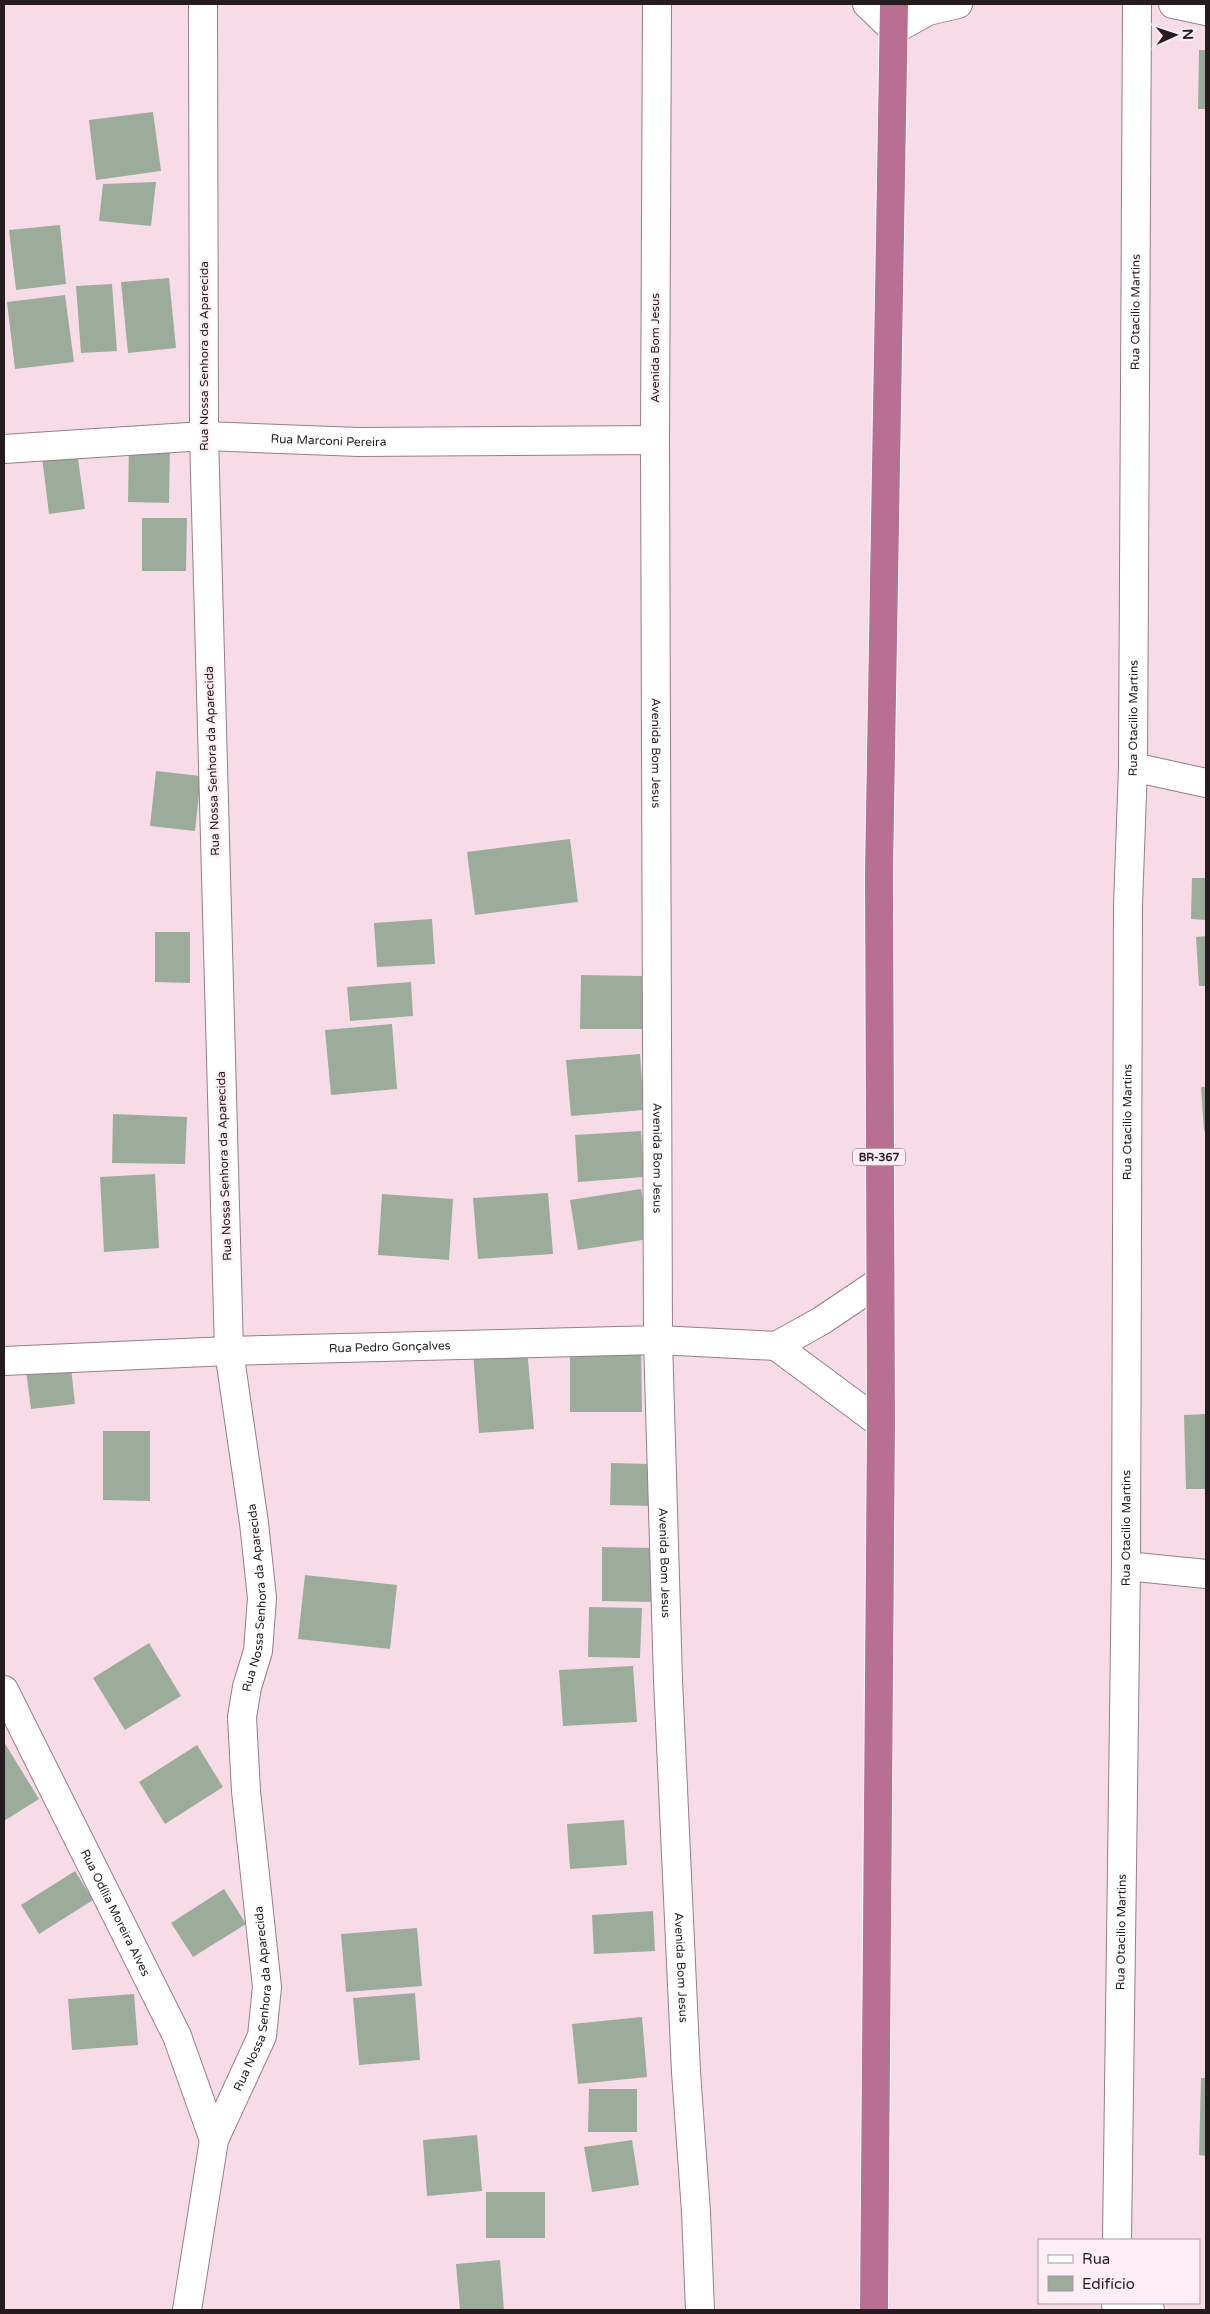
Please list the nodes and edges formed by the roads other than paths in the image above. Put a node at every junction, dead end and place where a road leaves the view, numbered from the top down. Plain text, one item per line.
1 (203, 4) edge
2 (656, 4) edge
3 (866, 4) edge
4 (894, 4) edge
5 (958, 4) edge
6 (1137, 4) edge
7 (1173, 4) edge
8 (930, 7) edge
9 (1206, 11) edge
10 (894, 30) junction
11 (204, 436) junction
12 (655, 440) junction
13 (4, 450) edge
14 (1133, 767) junction
15 (1206, 783) edge
16 (879, 1282) junction
17 (658, 1340) junction
18 (776, 1346) junction
19 (230, 1351) junction
20 (4, 1361) edge
21 (881, 1424) junction
22 (1126, 1566) junction
23 (1206, 1574) edge
24 (4, 1690) edge
25 (214, 2140) junction
26 (1117, 2239) edge
27 (1117, 2306) edge
28 (187, 2310) edge
29 (700, 2310) edge
30 (874, 2310) edge
31 (1150, 2310) edge

1 - 11 street, Rua Nossa Senhora da Aparecida
2 - 12 street, Avenida Bom Jesus
3 - 10 street
4 - 10 highway, BR-367
5 - 8 street
6 - 14 street, Rua Otacilio Martins
7 - 9 street
8 - 10 street
10 - 16 highway, BR-367
11 - 12 street, Rua Marconi Pereira
11 - 13 street, Rua Marconi Pereira
11 - 19 street, Rua Nossa Senhora da Aparecida
12 - 17 street, Avenida Bom Jesus
14 - 15 street
14 - 22 street, Rua Otacilio Martins
16 - 18 street
16 - 21 highway, BR-367
17 - 18 street, Rua Pedro Gonçalves
17 - 19 street, Rua Pedro Gonçalves
17 - 29 street, Avenida Bom Jesus
18 - 21 street
19 - 20 street, Rua Pedro Gonçalves
19 - 25 street, Rua Nossa Senhora da Aparecida
21 - 30 highway, BR-367
22 - 23 street
22 - 26 street, Rua Otacilio Martins
24 - 25 street, Rua Odília Moreira Alves
25 - 28 street, Rua Nossa Senhora da Aparecida
27 - 31 street

